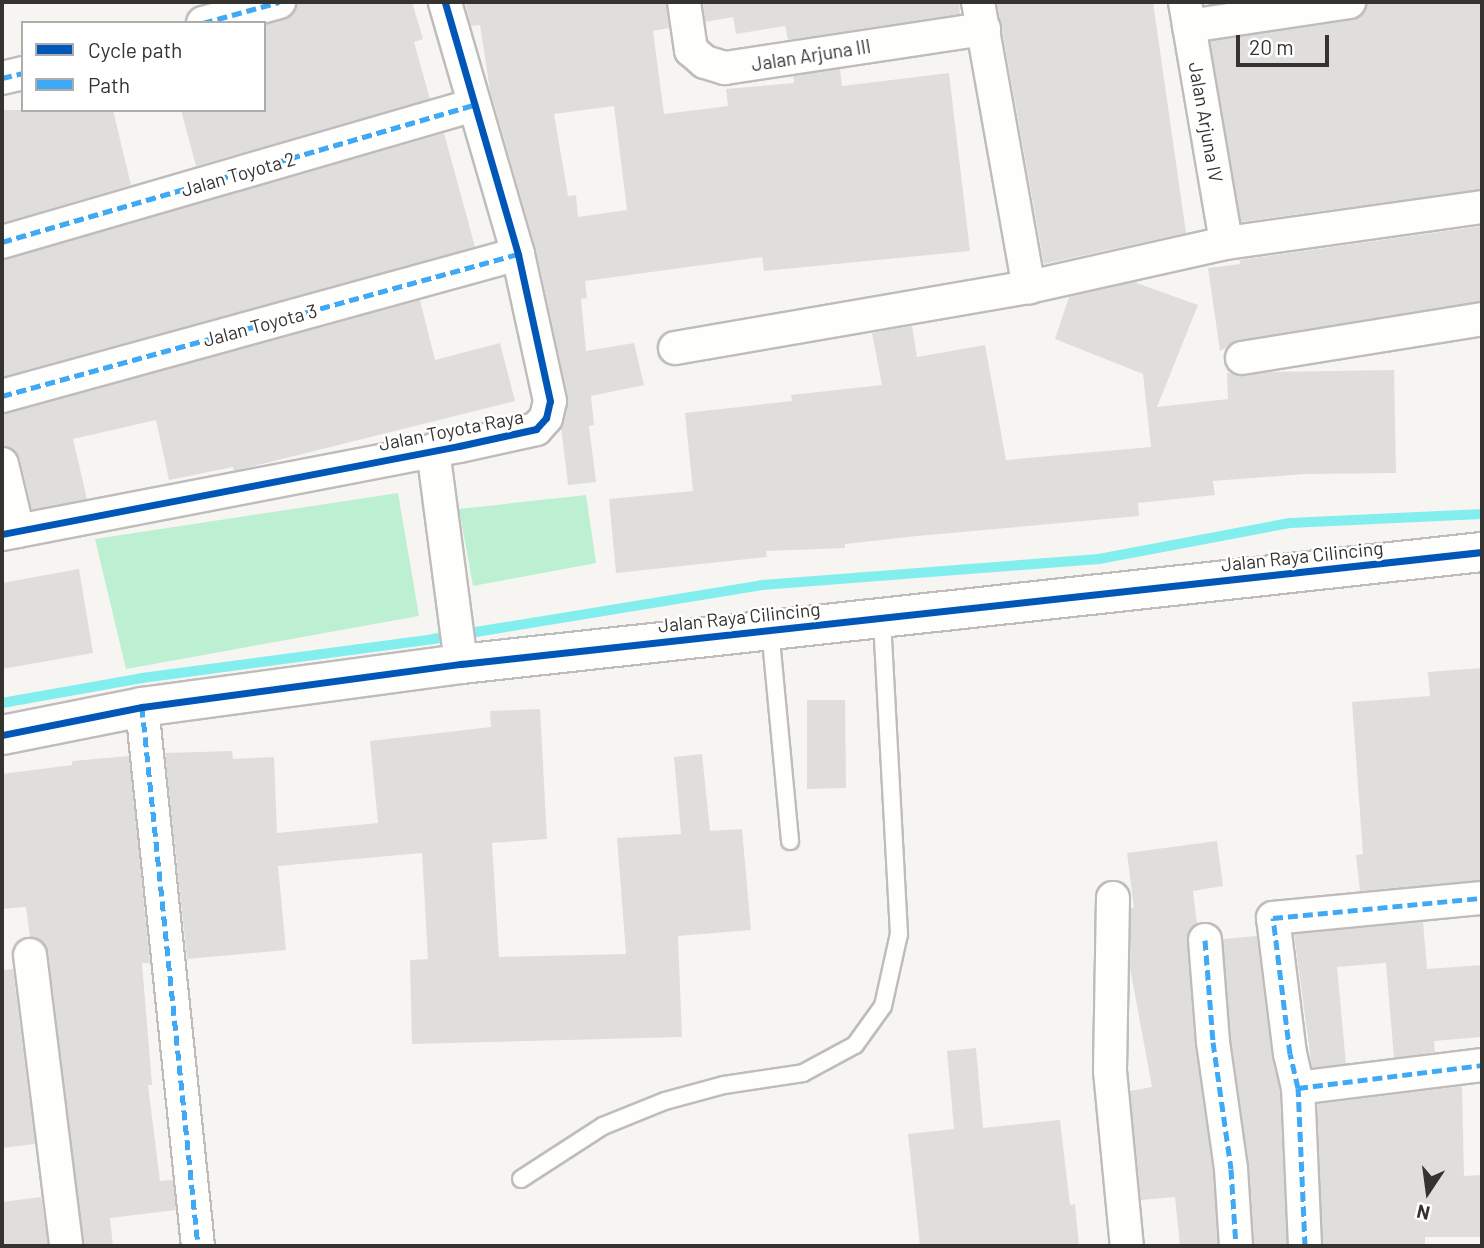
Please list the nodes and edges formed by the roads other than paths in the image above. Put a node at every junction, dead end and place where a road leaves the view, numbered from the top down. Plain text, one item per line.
1 (279, 2) edge
2 (445, 2) edge
3 (684, 2) edge
4 (1349, 2) edge
5 (1187, 14) edge
6 (981, 15) edge
7 (210, 21) edge
8 (21, 73) edge
9 (2, 78) edge
10 (474, 105) junction
11 (1482, 207) edge
12 (2, 242) edge
13 (1226, 243) junction
14 (519, 254) junction
15 (1028, 287) junction
16 (1482, 319) edge
17 (675, 348) dead end
18 (1242, 358) dead end
19 (2, 397) edge
20 (433, 450) junction
21 (2, 464) edge
22 (10, 533) edge
23 (1482, 552) edge
24 (882, 617) junction
25 (770, 629) junction
26 (460, 654) junction
27 (142, 707) junction
28 (2, 735) edge
29 (790, 841) dead end
30 (1113, 898) dead end
31 (1482, 898) edge
32 (1205, 940) dead end
33 (30, 956) dead end
34 (1482, 1065) edge
35 (1298, 1088) junction
36 (521, 1179) dead end
37 (66, 1246) edge
38 (198, 1246) edge
39 (1127, 1246) edge
40 (1236, 1246) edge
41 (1305, 1246) edge

1 - 7 street
2 - 10 street, Jalan Toyota Raya
3 - 6 street, Jalan Arjuna III
4 - 5 street
5 - 13 street, Jalan Arjuna IV
6 - 15 street, Jalan Arjuna III
8 - 9 street
10 - 12 street, Jalan Toyota 2
10 - 14 street, Jalan Toyota Raya
11 - 13 street
13 - 15 street
14 - 19 street, Jalan Toyota 3
14 - 20 street, Jalan Toyota Raya
15 - 17 street
16 - 18 street
20 - 22 street, Jalan Toyota Raya
20 - 26 street
21 - 22 street
23 - 24 street, Jalan Raya Cilincing
24 - 25 street, Jalan Raya Cilincing
24 - 36 lane
25 - 26 street, Jalan Raya Cilincing
25 - 29 lane
26 - 27 street, Jalan Raya Cilincing
27 - 28 street, Jalan Raya Cilincing
27 - 38 street
30 - 39 street
31 - 35 street
32 - 40 street
33 - 37 street
34 - 35 street
35 - 41 street

